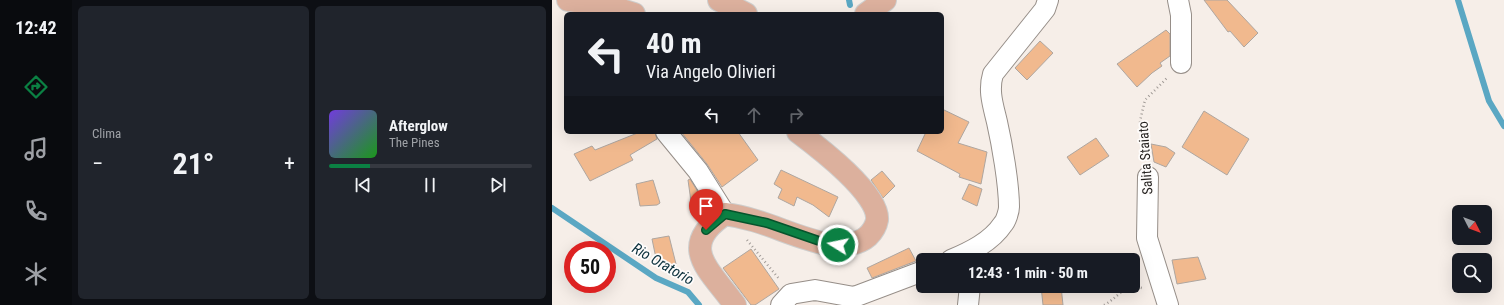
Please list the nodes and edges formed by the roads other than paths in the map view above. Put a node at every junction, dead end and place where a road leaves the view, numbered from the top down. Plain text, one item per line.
1 (568, 0) edge
2 (719, 0) edge
3 (885, 0) edge
4 (1048, 0) edge
5 (1178, 0) edge
6 (628, 12) edge
7 (742, 12) edge
8 (869, 12) edge
9 (1181, 64) road end
10 (668, 134) edge
11 (801, 134) edge
12 (1148, 177) road end
13 (725, 214) junction
14 (970, 253) edge
15 (916, 274) edge
16 (969, 293) edge
17 (786, 299) edge
18 (735, 305) edge
19 (968, 305) edge
20 (1168, 305) edge

1 - 6 main road
2 - 7 main road
3 - 8 main road
4 - 14 street
5 - 9 street
10 - 13 street
11 - 13 main road
12 - 20 street, Salita Staiato
13 - 18 main road
15 - 17 street
16 - 19 street

